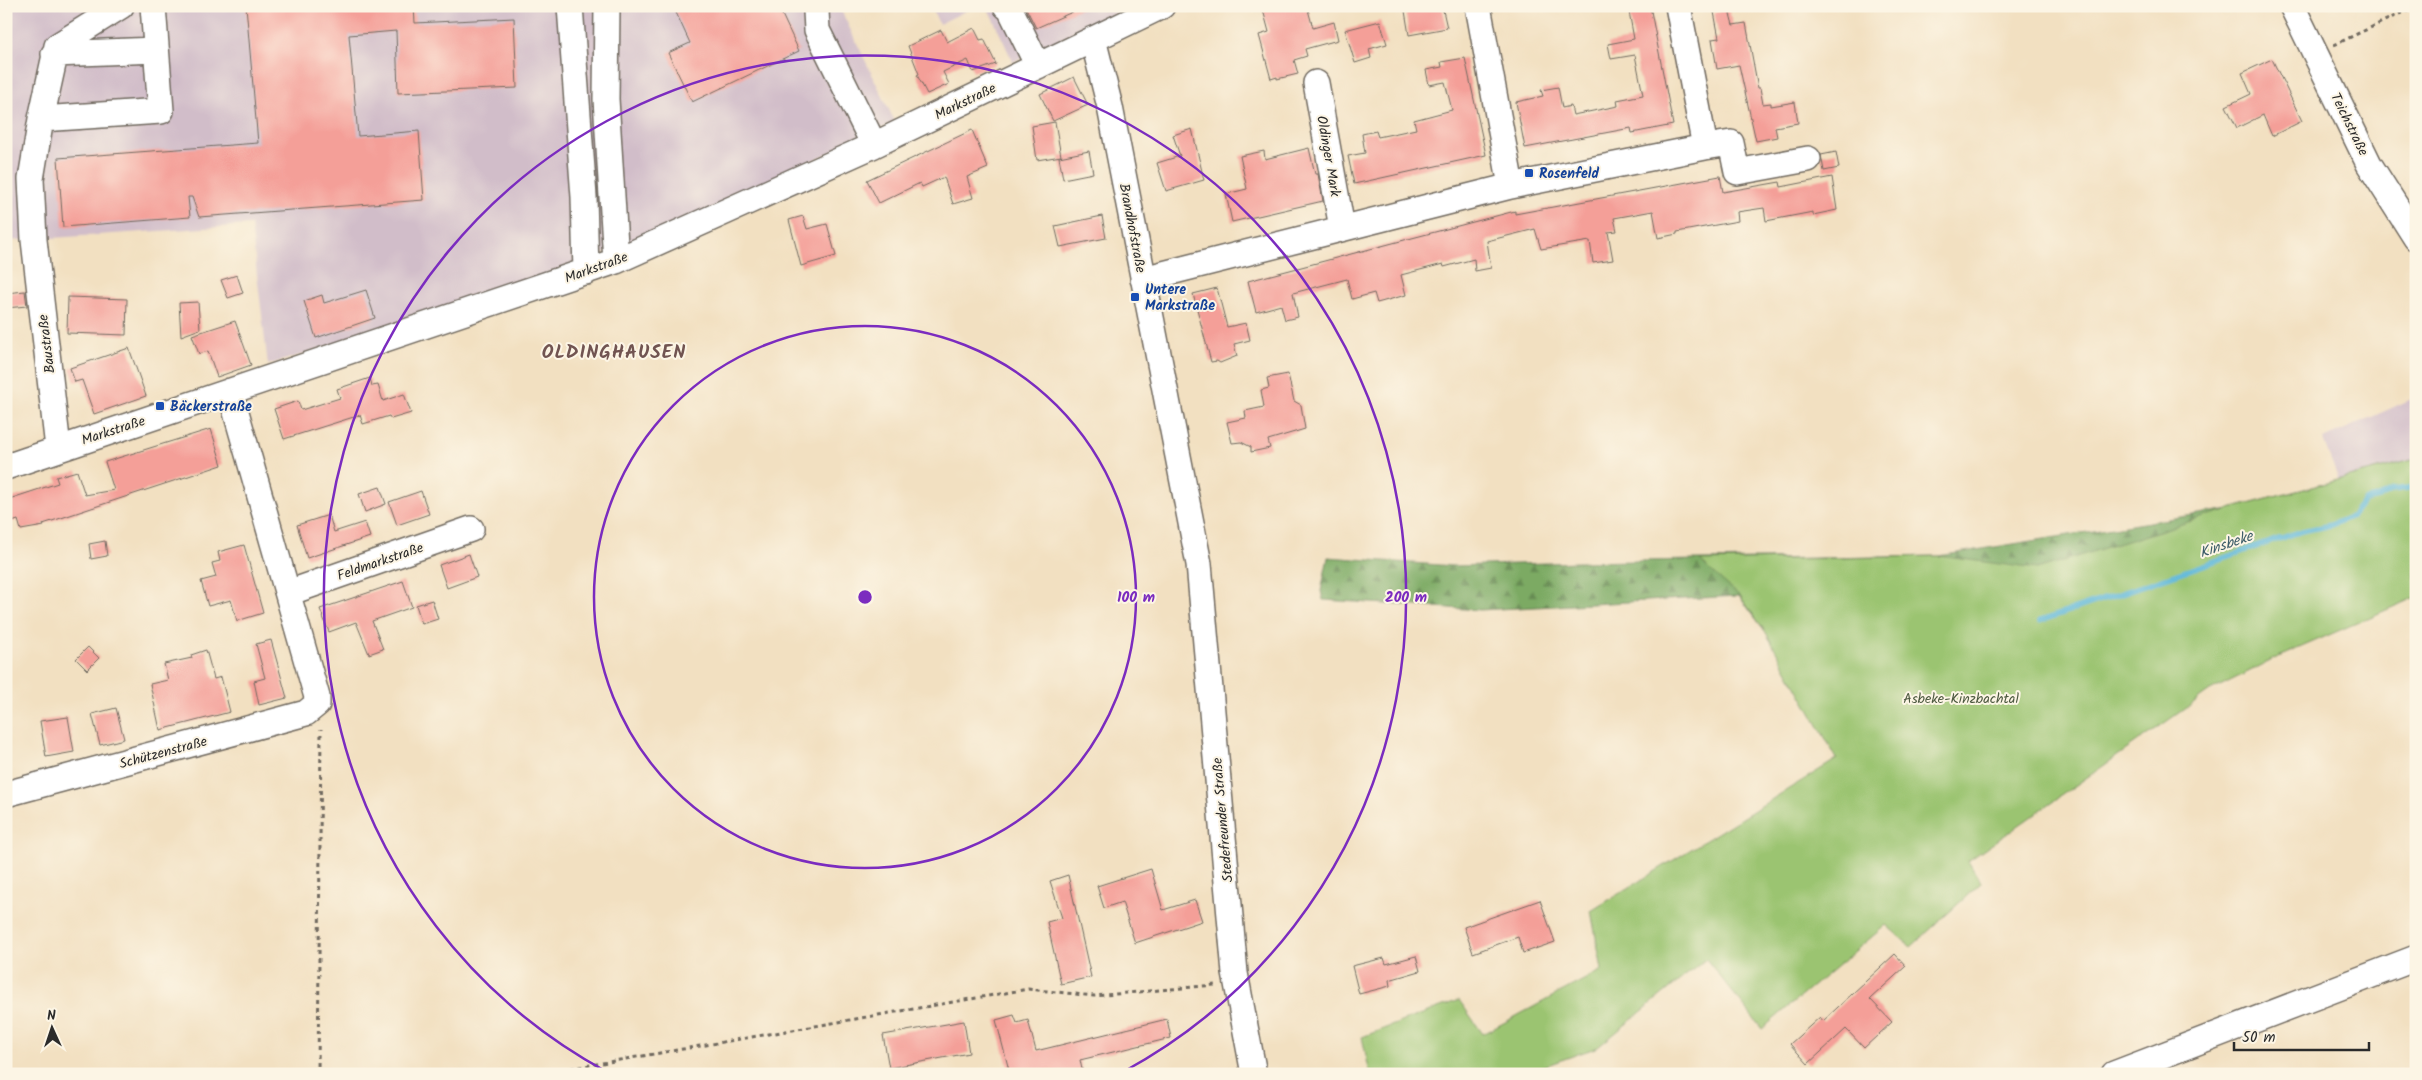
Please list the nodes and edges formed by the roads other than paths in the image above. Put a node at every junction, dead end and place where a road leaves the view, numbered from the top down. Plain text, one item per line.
1 (122, 6) edge
2 (153, 6) edge
3 (570, 6) edge
4 (607, 6) edge
5 (818, 6) edge
6 (1006, 6) edge
7 (1162, 6) edge
8 (1478, 6) edge
9 (1678, 6) edge
10 (2292, 6) edge
11 (1093, 39) junction
12 (156, 50) junction
13 (54, 54) junction
14 (1038, 66) junction
15 (1316, 83) dead end
16 (41, 118) junction
17 (874, 144) junction
18 (1705, 147) junction
19 (1808, 159) dead end
20 (1511, 186) junction
21 (1342, 228) junction
22 (2416, 238) edge
23 (616, 261) junction
24 (586, 272) junction
25 (1143, 279) junction
26 (230, 392) junction
27 (58, 448) junction
28 (6, 467) edge
29 (471, 529) dead end
30 (1199, 564) joint
31 (288, 592) junction
32 (6, 794) edge
33 (2416, 958) edge
34 (1254, 1074) edge
35 (2114, 1074) edge

1 - 13 street
2 - 12 street
3 - 24 street
4 - 23 street
5 - 17 street
6 - 14 street
7 - 11 street, Markstraße
8 - 20 street
9 - 18 street
10 - 22 street, Teichstraße
11 - 14 street, Markstraße
11 - 25 street, Brandhofstraße
12 - 13 street
12 - 16 street
13 - 16 street, Baustraße
14 - 17 street, Markstraße
15 - 21 street, Oldinger Mark
16 - 27 street, Baustraße
17 - 23 street, Markstraße
18 - 19 street
18 - 20 street
20 - 21 street
21 - 25 street
23 - 24 street, Markstraße
24 - 26 street, Markstraße
25 - 30 street, Brandhofstraße
26 - 27 street, Markstraße
26 - 31 street
27 - 28 street, Markstraße
29 - 31 street, Feldmarkstraße
30 - 34 street, Stedefreunder Straße
31 - 32 street, Schützenstraße
33 - 35 street

